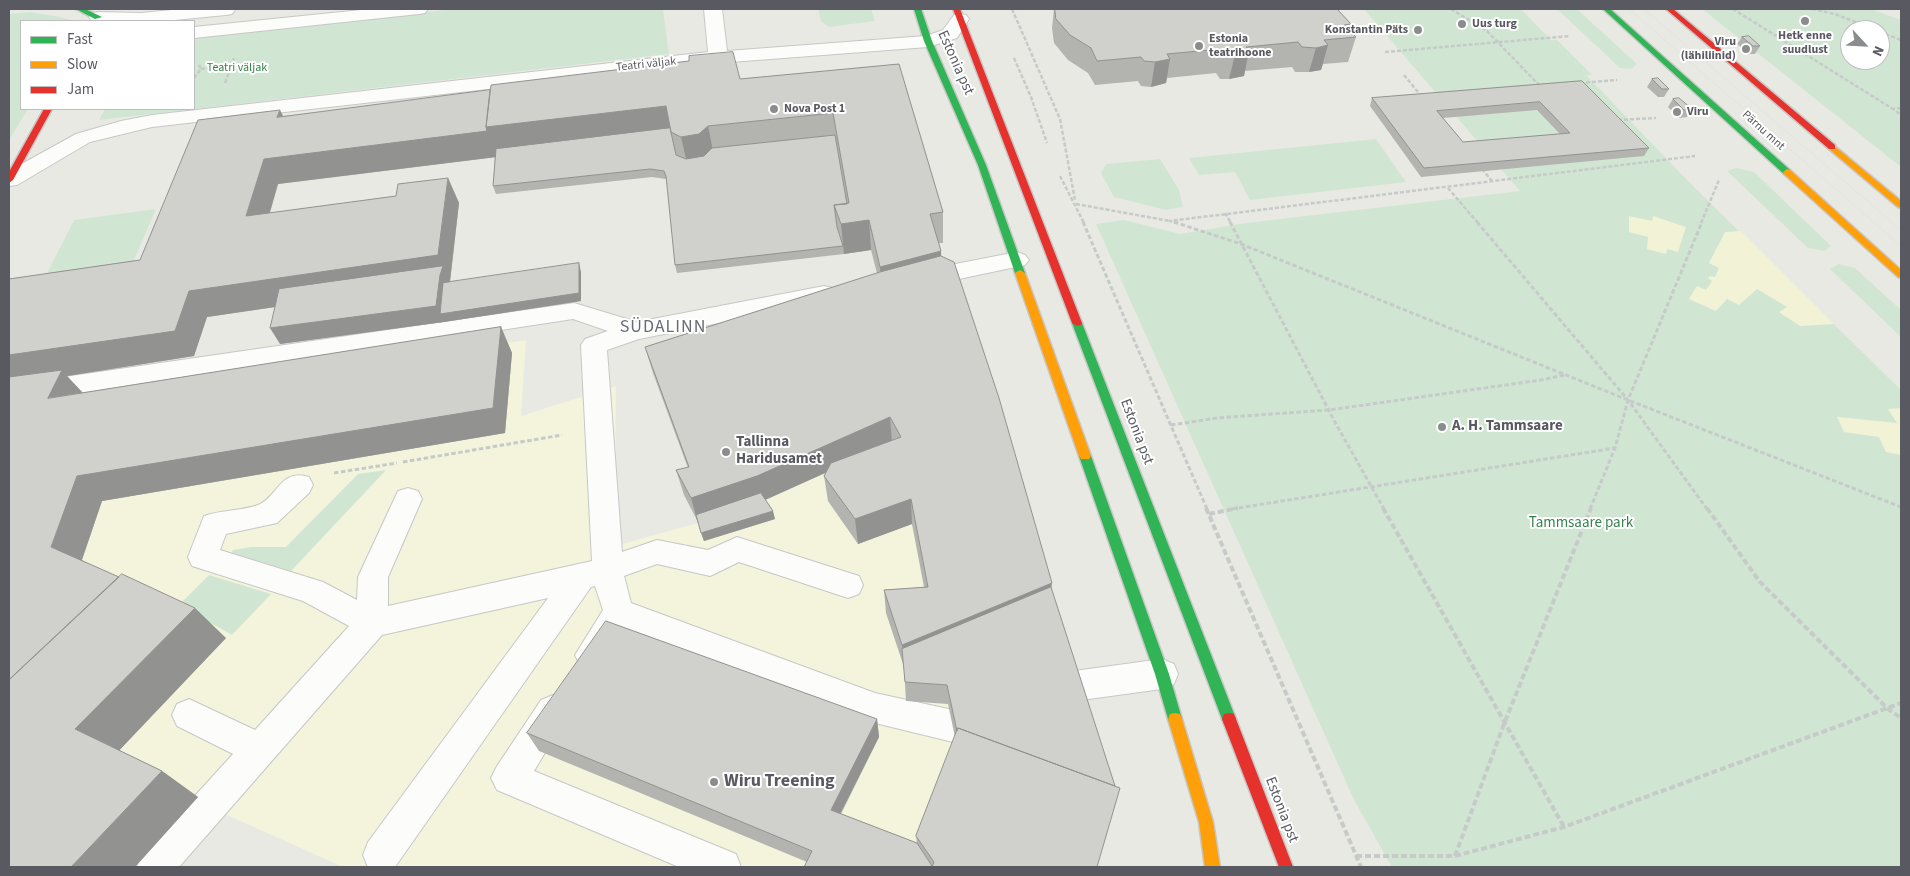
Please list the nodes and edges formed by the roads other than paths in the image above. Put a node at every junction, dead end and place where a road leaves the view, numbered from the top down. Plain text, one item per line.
1 (79, 9) edge
2 (240, 9) edge
3 (419, 9) edge
4 (713, 9) edge
5 (917, 9) edge
6 (1606, 9) edge
7 (1669, 9) edge
8 (958, 14) edge
9 (100, 17) edge
10 (195, 33) edge
11 (928, 41) junction
12 (718, 57) junction
13 (47, 110) edge
14 (9, 180) edge
15 (1901, 205) edge
16 (1016, 260) junction
17 (1901, 274) edge
18 (940, 275) edge
19 (850, 289) edge
20 (636, 331) junction
21 (9, 395) edge
22 (299, 485) road end
23 (408, 499) dead end
24 (594, 573) junction
25 (848, 585) dead end
26 (619, 612) junction
27 (372, 623) junction
28 (1162, 674) junction
29 (1074, 686) edge
30 (189, 715) dead end
31 (953, 726) edge
32 (258, 749) junction
33 (381, 855) dead end
34 (155, 867) edge
35 (723, 867) edge
36 (1213, 867) edge
37 (1286, 867) edge

1 - 9 main road
2 - 9 lane
3 - 10 lane
4 - 12 lane
5 - 11 main road, Estonia pst
6 - 17 main road, Pärnu mnt
7 - 15 main road
8 - 11 lane, Teatri väljak
8 - 37 main road, Estonia pst
11 - 12 lane, Teatri väljak
11 - 16 main road, Estonia pst
12 - 14 lane, Teatri väljak
13 - 14 main road
16 - 18 lane
16 - 28 main road, Estonia pst
19 - 20 lane
20 - 21 lane
20 - 24 lane
22 - 27 lane
23 - 27 lane
24 - 25 lane
24 - 26 lane
24 - 27 lane
24 - 33 lane
26 - 31 lane
26 - 35 lane
27 - 32 lane
28 - 29 lane
28 - 36 main road, Estonia pst
30 - 32 lane
32 - 34 lane

